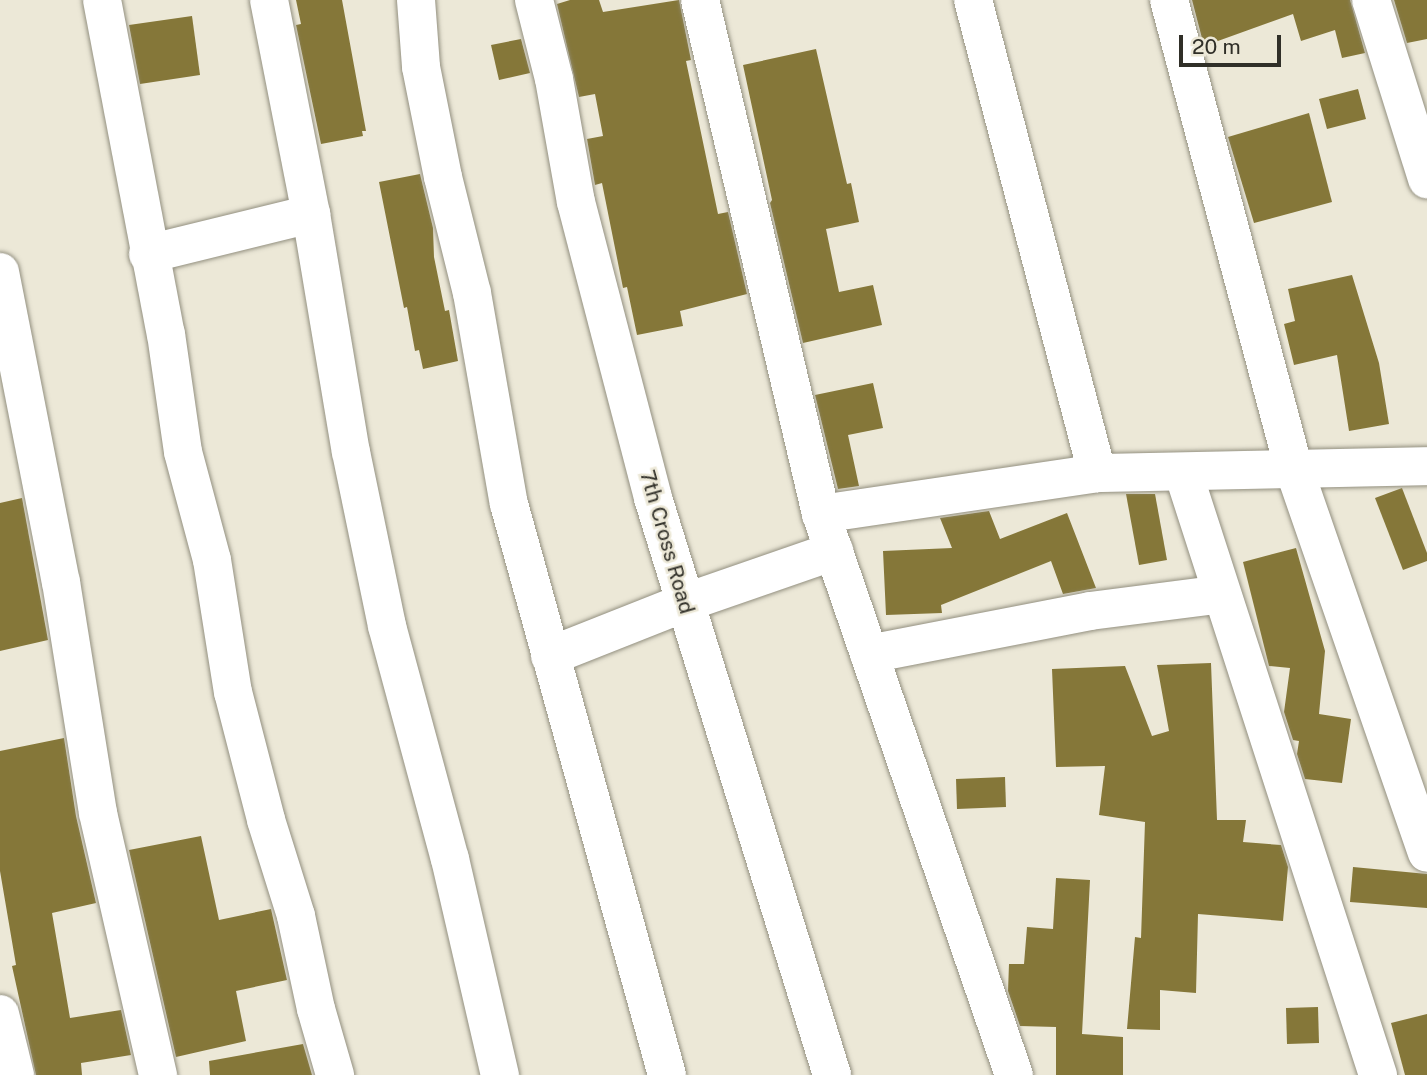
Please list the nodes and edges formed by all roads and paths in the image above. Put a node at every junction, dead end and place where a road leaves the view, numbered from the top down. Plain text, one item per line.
1 (102, 0) edge
2 (270, 0) edge
3 (416, 0) edge
4 (534, 0) edge
5 (700, 0) edge
6 (973, 0) edge
7 (1169, 0) edge
8 (1371, 0) edge
9 (1427, 179) edge
10 (311, 214) junction
11 (148, 254) junction
12 (0, 272) edge
13 (1427, 466) edge
14 (1294, 469) junction
15 (1183, 472) junction
16 (1097, 473) junction
17 (821, 514) junction
18 (834, 551) junction
19 (1222, 594) junction
20 (684, 603) junction
21 (869, 654) junction
22 (550, 656) junction
23 (1427, 853) edge
24 (0, 1014) edge
25 (15, 1075) edge
26 (158, 1075) edge
27 (335, 1075) edge
28 (500, 1075) edge
29 (667, 1075) edge
30 (832, 1075) edge
31 (1014, 1075) edge
32 (1378, 1075) edge

1 - 11 street
2 - 10 street
3 - 22 street
4 - 20 street, 7th Cross Road
5 - 17 street
6 - 16 street
7 - 14 street
8 - 9 street
10 - 11 street
10 - 28 street
11 - 27 street
12 - 26 street
13 - 14 street
14 - 15 street
14 - 23 street
15 - 16 street
15 - 19 street
16 - 17 street
17 - 18 street
18 - 20 street
18 - 21 street
19 - 21 street
19 - 32 street
20 - 22 street
20 - 30 street, 7th Cross Road
21 - 31 street
22 - 29 street
24 - 25 street

